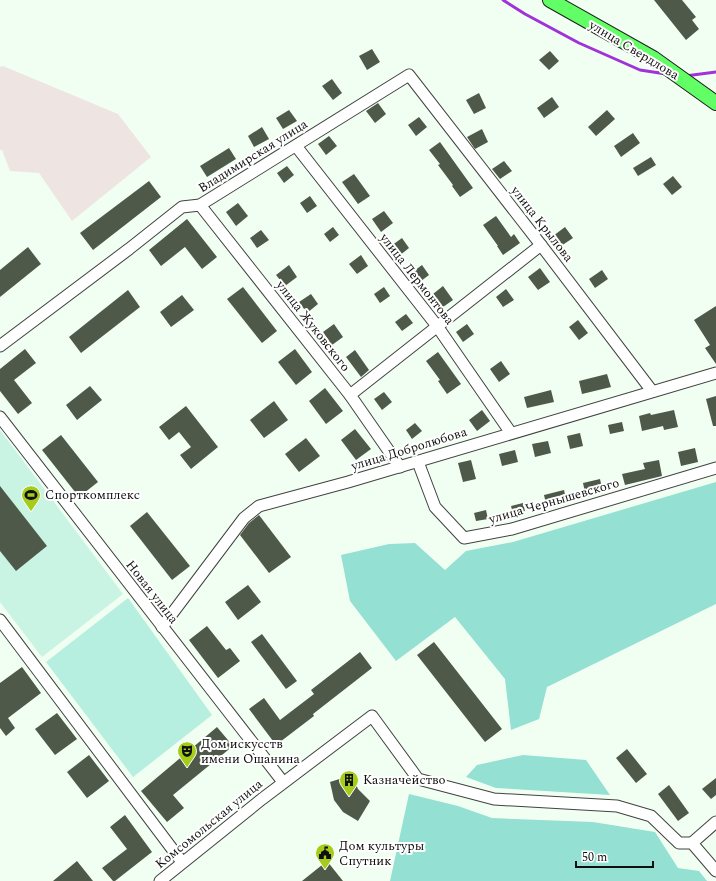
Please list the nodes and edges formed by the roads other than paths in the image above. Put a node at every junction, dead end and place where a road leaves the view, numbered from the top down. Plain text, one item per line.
1 (550, 0) edge
2 (409, 75) joint
3 (716, 103) edge
4 (296, 146) junction
5 (200, 205) junction
6 (541, 245) junction
7 (437, 326) junction
8 (0, 346) edge
9 (716, 372) edge
10 (652, 391) junction
11 (350, 395) junction
12 (0, 417) edge
13 (511, 433) junction
14 (418, 462) junction
15 (400, 467) junction
16 (716, 468) edge
17 (0, 620) edge
18 (162, 627) junction
19 (283, 782) junction
20 (716, 822) edge
21 (692, 843) junction
22 (182, 862) junction
23 (716, 871) edge
24 (160, 881) edge

1 - 3 main road, улица Свердлова
2 - 4 street, Владимирская улица
2 - 6 street, улица Крылова
4 - 5 street, Владимирская улица
4 - 7 street, улица Лермонтова
5 - 8 street, Владимирская улица
5 - 11 street, улица Жуковского
6 - 7 street
6 - 10 street, улица Крылова
7 - 11 street
7 - 13 street, улица Лермонтова
9 - 10 street, улица Добролюбова
10 - 13 street, улица Добролюбова
11 - 15 street, улица Жуковского
12 - 18 street, Новая улица
13 - 14 street, улица Добролюбова
14 - 15 street, улица Добролюбова
14 - 16 street, улица Чернышевского
15 - 18 street, улица Добролюбова
17 - 22 street
18 - 19 street, Новая улица
19 - 21 street, Комсомольская улица
19 - 22 street, Комсомольская улица
20 - 21 street
21 - 23 street
22 - 24 street, Комсомольская улица

